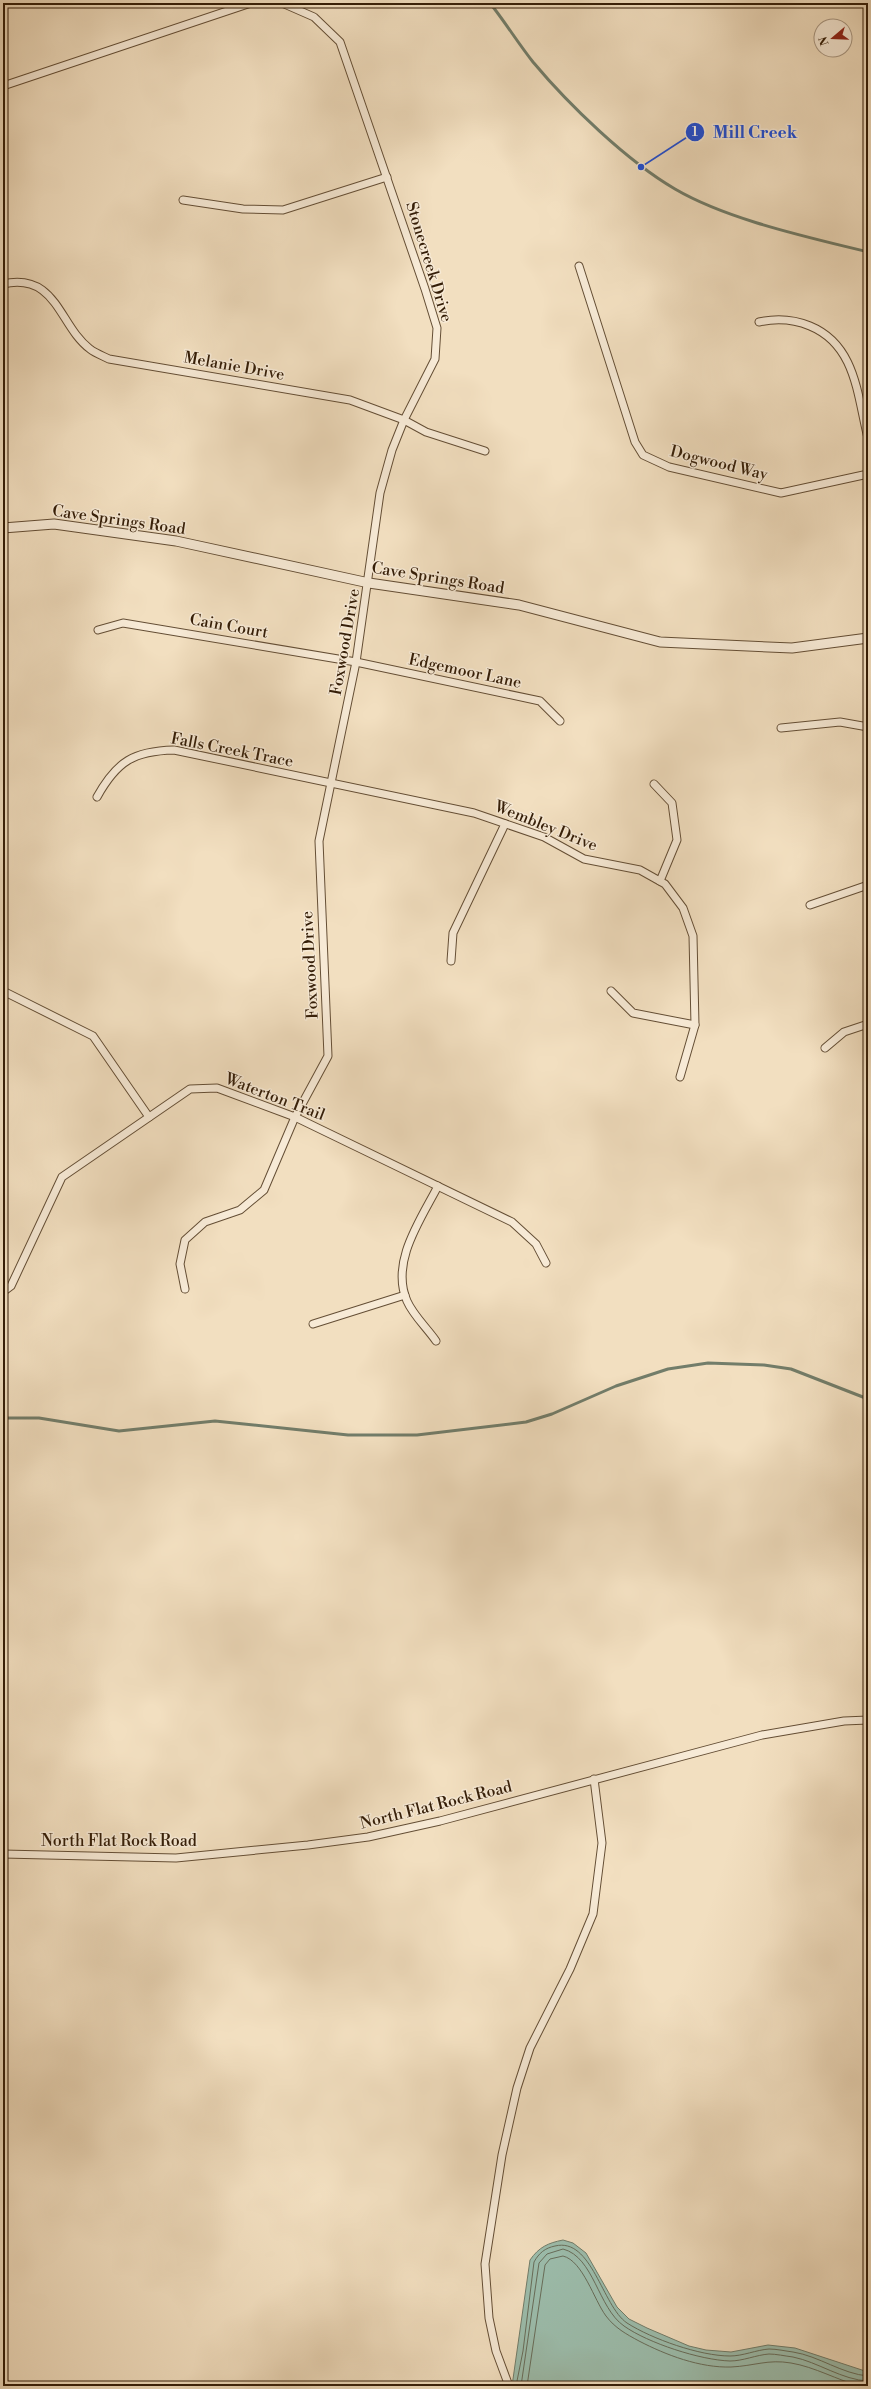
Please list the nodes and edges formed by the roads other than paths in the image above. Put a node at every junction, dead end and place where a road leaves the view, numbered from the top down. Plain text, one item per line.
1 (251, 3) edge
2 (282, 3) edge
3 (3, 86) edge
4 (387, 177) junction
5 (183, 200) dead end
6 (579, 266) dead end
7 (3, 284) edge
8 (760, 322) dead end
9 (404, 420) junction
10 (868, 438) edge
11 (485, 451) dead end
12 (868, 474) edge
13 (3, 528) edge
14 (369, 583) junction
15 (98, 630) dead end
16 (868, 638) edge
17 (356, 662) junction
18 (560, 721) dead end
19 (868, 727) edge
20 (781, 728) dead end
21 (332, 784) junction
22 (654, 784) dead end
23 (98, 797) dead end
24 (505, 824) junction
25 (660, 881) junction
26 (868, 885) edge
27 (810, 905) dead end
28 (451, 961) dead end
29 (3, 991) edge
30 (611, 991) dead end
31 (868, 1024) edge
32 (695, 1025) junction
33 (825, 1048) dead end
34 (680, 1077) dead end
35 (149, 1117) junction
36 (295, 1117) junction
37 (438, 1186) junction
38 (546, 1263) dead end
39 (185, 1289) dead end
40 (3, 1292) edge
41 (405, 1295) junction
42 (313, 1324) dead end
43 (436, 1340) dead end
44 (868, 1720) edge
45 (594, 1778) junction
46 (3, 1854) edge
47 (509, 2386) edge

1 - 3 street
2 - 4 street, Stonecreek Drive
4 - 5 street
4 - 9 street, Stonecreek Drive
6 - 12 street, Dogwood Way
7 - 9 street, Melanie Drive
8 - 10 street
9 - 11 street, Melanie Drive
9 - 14 street, Stonecreek Drive
13 - 14 street, Cave Springs Road
14 - 16 street, Cave Springs Road
14 - 17 street, Foxwood Drive
15 - 17 street, Cain Court
17 - 18 street, Edgemoor Lane
17 - 21 street, Foxwood Drive
19 - 20 street
21 - 23 street, Falls Creek Trace
21 - 24 street, Wembley Drive
21 - 36 street, Foxwood Drive
22 - 25 street
24 - 25 street, Wembley Drive
24 - 28 street
25 - 32 street, Wembley Drive
26 - 27 street
29 - 35 street
30 - 32 street
31 - 33 street
32 - 34 street, Wembley Drive
35 - 36 street, Waterton Trail
35 - 40 street, Waterton Trail
36 - 37 street, Waterton Trail
36 - 39 street, Foxwood Drive
37 - 38 street, Waterton Trail
37 - 41 street
41 - 42 street
41 - 43 street
44 - 45 street, North Flat Rock Road
45 - 46 street, North Flat Rock Road
45 - 47 street

